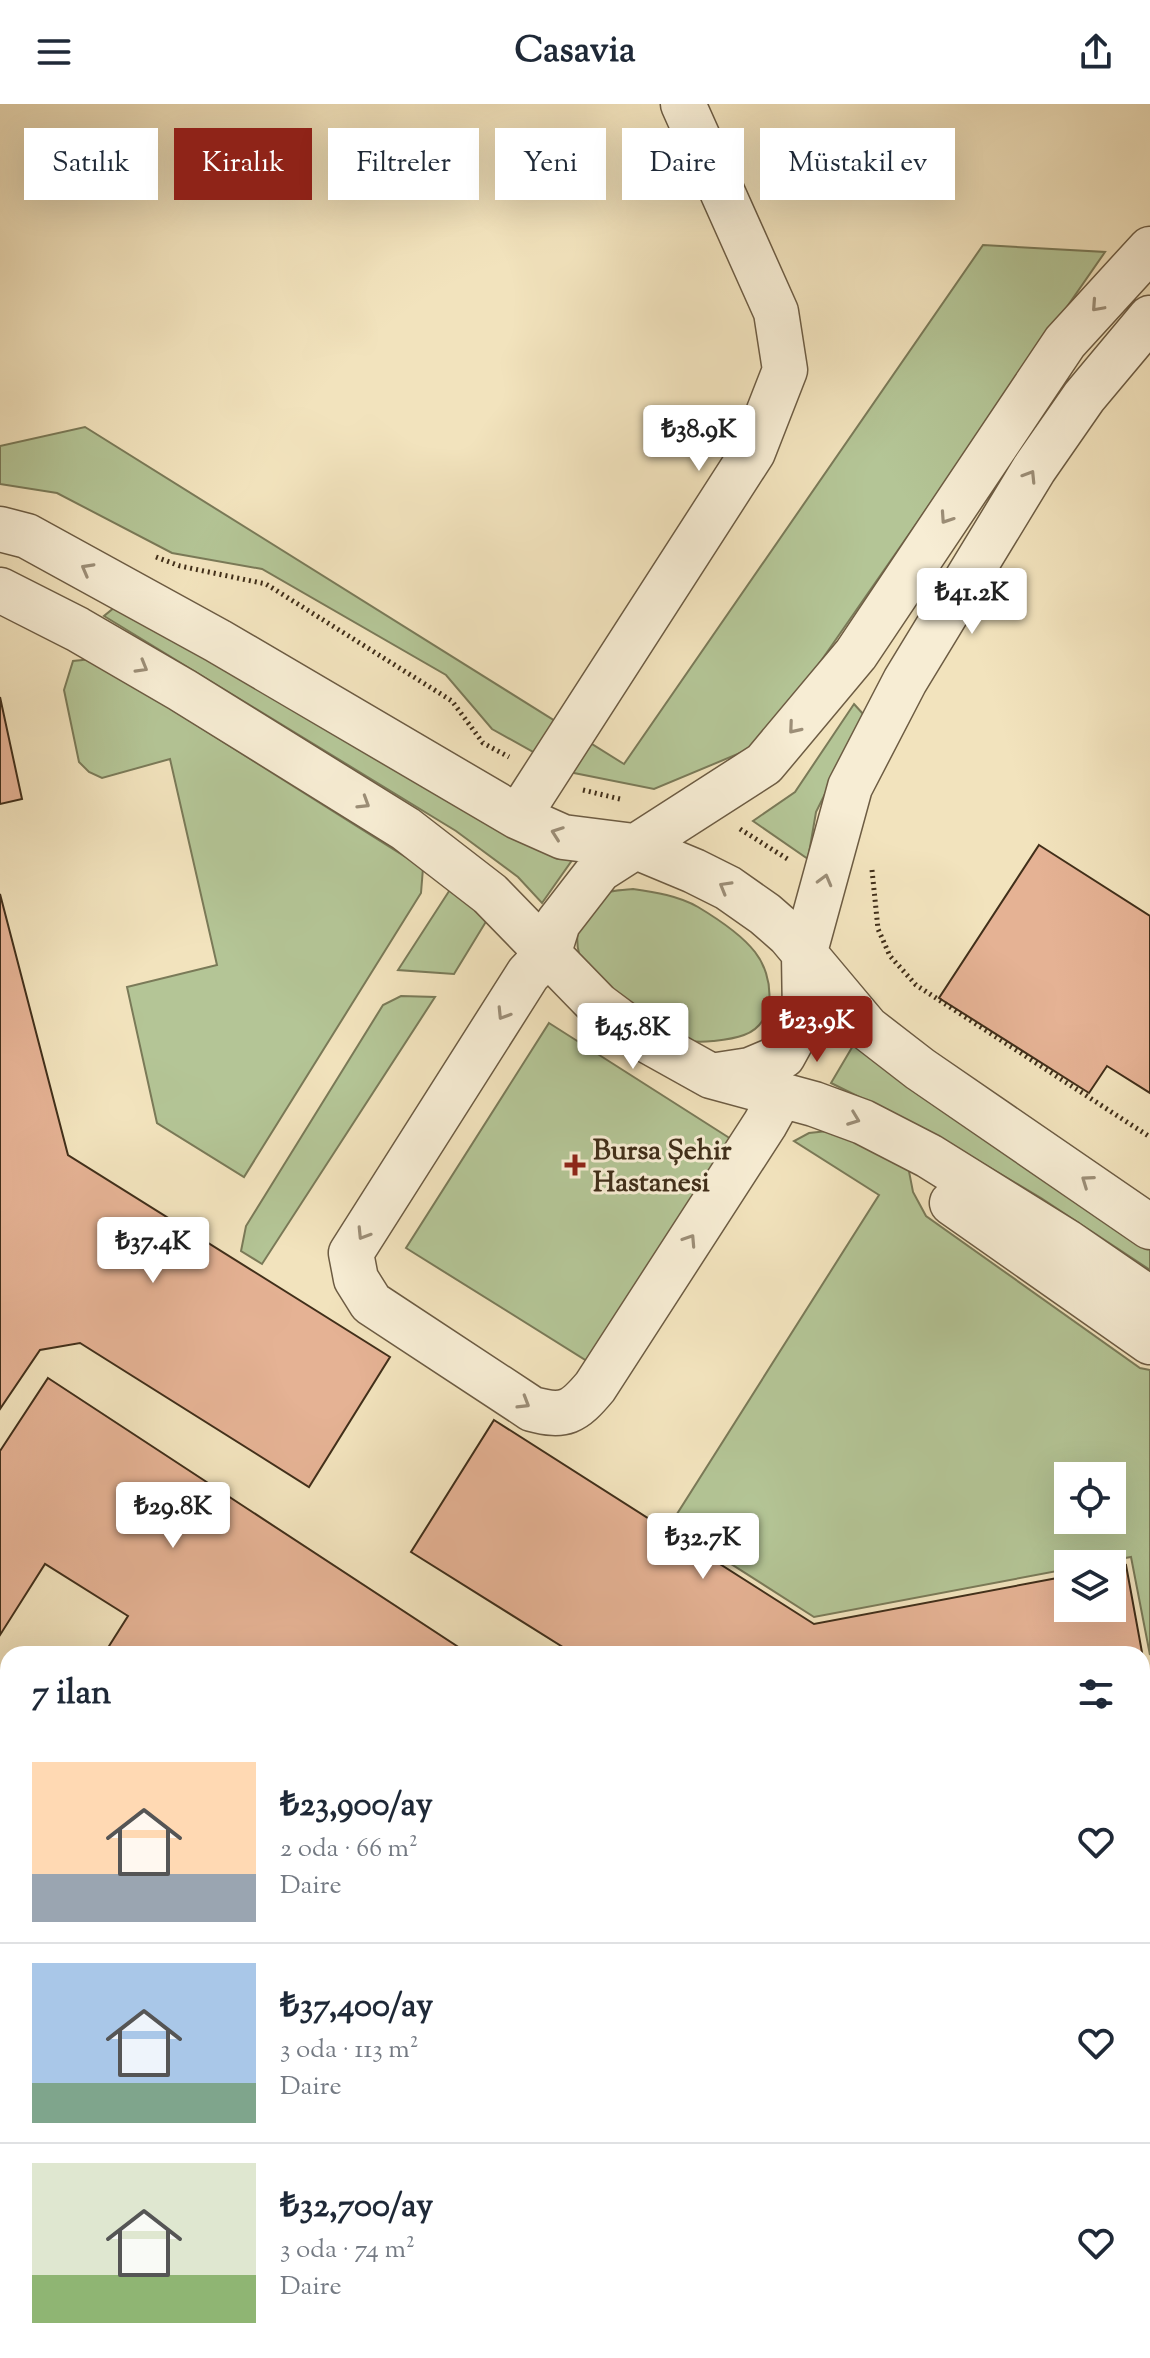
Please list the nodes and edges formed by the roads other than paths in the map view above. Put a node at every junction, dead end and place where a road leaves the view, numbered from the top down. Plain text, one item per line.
1 (683, 104) edge
2 (1150, 249) edge
3 (1150, 318) edge
4 (0, 529) edge
5 (0, 590) edge
6 (518, 817) junction
7 (634, 846) junction
8 (549, 952) junction
9 (804, 955) junction
10 (711, 1076) junction
11 (780, 1097) junction
12 (916, 1149) junction
13 (1150, 1227) edge
14 (1150, 1299) edge
15 (1150, 1342) edge

1 - 6 street
2 -> 7 street
9 -> 3 street
6 -> 4 street
5 -> 8 street
7 -> 6 street
7 - 8 street
9 -> 7 street
8 - 10 street
8 -> 11 street
9 - 10 street
13 -> 9 street
10 - 11 street
11 -> 12 street
12 - 14 street
12 - 15 street

